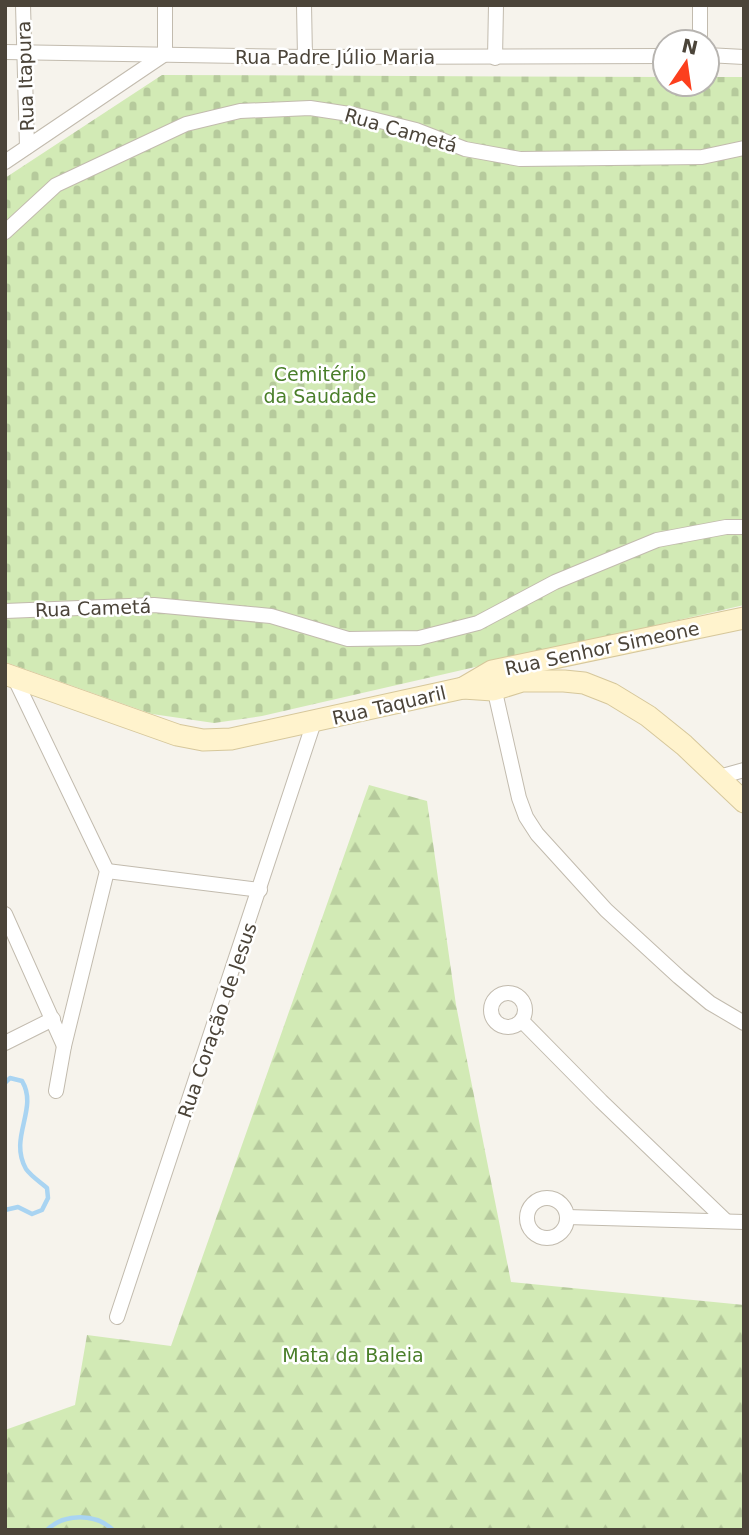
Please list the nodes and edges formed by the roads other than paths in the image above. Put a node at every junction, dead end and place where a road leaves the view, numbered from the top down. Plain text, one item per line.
1 (23, 5) edge
2 (164, 5) edge
3 (304, 5) edge
4 (496, 5) edge
5 (700, 5) edge
6 (700, 28) edge
7 (5, 52) edge
8 (23, 52) junction
9 (165, 54) junction
10 (651, 56) edge
11 (721, 56) edge
12 (305, 57) junction
13 (744, 57) edge
14 (495, 58) junction
15 (27, 147) junction
16 (744, 148) edge
17 (5, 162) edge
18 (5, 232) edge
19 (744, 527) edge
20 (5, 611) edge
21 (744, 618) edge
22 (10, 676) edge
23 (493, 680) junction
24 (314, 722) junction
25 (744, 770) edge
26 (719, 777) junction
27 (744, 802) edge
28 (107, 871) junction
29 (260, 890) junction
30 (5, 914) edge
31 (53, 1019) junction
32 (522, 1021) dead end
33 (744, 1023) edge
34 (5, 1043) edge
35 (64, 1046) junction
36 (56, 1091) dead end
37 (567, 1217) dead end
38 (726, 1221) junction
39 (744, 1222) edge
40 (117, 1317) dead end

1 - 8 street, Rua Itapura
2 - 9 street
3 - 12 street
4 - 14 street
5 - 6 street
7 - 8 street, Rua Padre Júlio Maria
8 - 9 street, Rua Padre Júlio Maria
8 - 15 street, Rua Itapura
9 - 12 street, Rua Padre Júlio Maria
9 - 15 street
10 - 14 street, Rua Padre Júlio Maria
11 - 13 street
12 - 14 street, Rua Padre Júlio Maria
15 - 17 street
16 - 18 street, Rua Cametá
19 - 20 street, Rua Cametá
21 - 23 street, Rua Senhor Simeone
22 - 24 street, Rua Taquaril
22 - 28 street
23 - 24 street, Rua Taquaril
23 - 26 street, Rua Taquaril
23 - 33 street
24 - 29 street, Rua Coração de Jesus
25 - 26 street
26 - 27 street, Rua Taquaril
28 - 29 street
28 - 35 street
29 - 40 street, Rua Coração de Jesus
30 - 31 street
31 - 34 street
31 - 35 street
32 - 38 street
35 - 36 street
37 - 38 street
38 - 39 street

